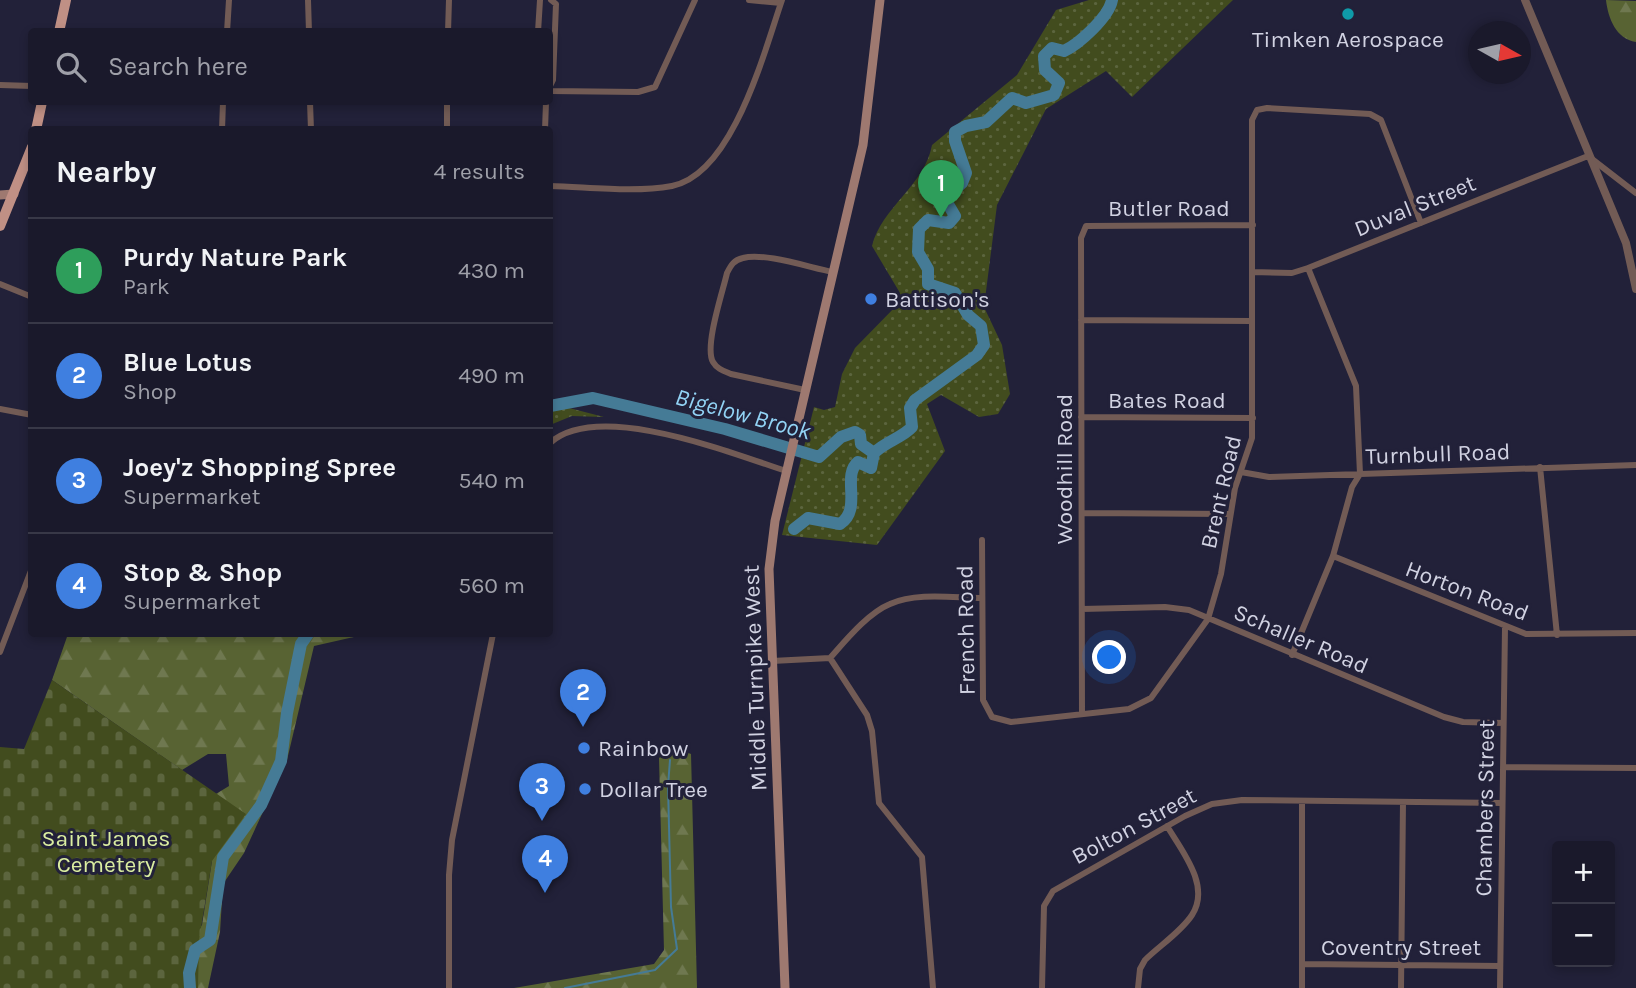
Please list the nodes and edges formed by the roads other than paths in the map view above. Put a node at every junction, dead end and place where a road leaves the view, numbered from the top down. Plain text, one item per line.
1 (66, 0) edge
2 (229, 0) edge
3 (308, 0) edge
4 (449, 0) edge
5 (540, 0) edge
6 (551, 0) edge
7 (695, 0) edge
8 (749, 0) edge
9 (880, 0) edge
10 (1525, 0) edge
11 (781, 1) edge
12 (60, 28) edge
13 (227, 28) edge
14 (309, 28) edge
15 (448, 28) edge
16 (537, 28) edge
17 (553, 80) edge
18 (0, 85) edge
19 (28, 86) edge
20 (553, 91) edge
21 (41, 105) edge
22 (223, 105) edge
23 (310, 105) edge
24 (447, 105) edge
25 (546, 105) edge
26 (37, 126) edge
27 (222, 126) edge
28 (311, 126) edge
29 (447, 126) edge
30 (545, 126) edge
31 (1588, 156) junction
32 (28, 157) edge
33 (553, 186) edge
34 (1636, 193) edge
35 (14, 194) junction
36 (0, 195) edge
37 (1421, 223) junction
38 (1252, 225) junction
39 (0, 226) edge
40 (1086, 226) joint
41 (1308, 268) junction
42 (834, 272) junction
43 (1252, 272) junction
44 (0, 284) edge
45 (1636, 289) edge
46 (28, 295) edge
47 (1081, 320) junction
48 (1252, 321) junction
49 (806, 390) junction
50 (0, 410) edge
51 (28, 414) edge
52 (1081, 417) junction
53 (1253, 418) junction
54 (553, 440) edge
55 (1636, 465) edge
56 (1540, 467) junction
57 (786, 471) junction
58 (1241, 472) junction
59 (1360, 474) junction
60 (1083, 513) junction
61 (1229, 514) junction
62 (982, 540) dead end
63 (1333, 556) junction
64 (28, 579) edge
65 (982, 598) junction
66 (1082, 609) junction
67 (1208, 619) junction
68 (1505, 627) junction
69 (0, 628) edge
70 (9, 630) junction
71 (1636, 633) edge
72 (1557, 635) junction
73 (492, 637) edge
74 (0, 652) edge
75 (1292, 655) junction
76 (830, 658) junction
77 (772, 661) junction
78 (1082, 713) junction
79 (992, 717) joint
80 (1503, 723) junction
81 (1503, 766) junction
82 (1636, 768) edge
83 (1302, 802) junction
84 (1403, 802) junction
85 (1502, 803) junction
86 (1167, 826) junction
87 (1302, 964) junction
88 (1402, 964) junction
89 (1500, 966) junction
90 (449, 988) edge
91 (785, 988) edge
92 (933, 988) edge
93 (1042, 988) edge
94 (1138, 988) edge
95 (1302, 988) edge
96 (1401, 988) edge
97 (1500, 988) edge

1 - 12 main road
2 - 13 street
3 - 14 street
4 - 15 street
5 - 16 street
6 - 17 street
7 - 20 street
8 - 11 street
9 - 42 main road, Middle Turnpike West
10 - 31 street
11 - 33 street
18 - 19 street
21 - 26 main road
22 - 27 street
23 - 28 street
24 - 29 street
25 - 30 street
31 - 34 street
31 - 37 street, Duval Street
31 - 45 street
32 - 35 main road
35 - 36 main road
35 - 39 main road
37 - 38 street, Brent Road
37 - 41 street, Duval Street
38 - 40 street, Butler Road
38 - 43 street, Brent Road
40 - 47 street, Woodhill Road
41 - 43 street, Duval Street
41 - 59 street
42 - 49 main road, Middle Turnpike West
42 - 49 street
43 - 48 street, Brent Road
44 - 46 street
47 - 48 street
47 - 52 street, Woodhill Road
48 - 53 street, Brent Road
49 - 57 main road, Middle Turnpike West
50 - 51 street
52 - 53 street, Bates Road
52 - 60 street, Woodhill Road
53 - 58 street, Brent Road
54 - 57 street
55 - 56 street, Turnbull Road
56 - 59 street, Turnbull Road
56 - 72 street
57 - 77 main road, Middle Turnpike West
58 - 59 street, Turnbull Road
58 - 61 street, Brent Road
59 - 63 street
60 - 61 street
60 - 66 street, Woodhill Road
61 - 67 street, Brent Road
62 - 65 street, French Road
63 - 68 street, Horton Road
63 - 75 street
64 - 70 street
65 - 76 street
65 - 79 street, French Road
66 - 67 street, Schaller Road
66 - 78 street, Woodhill Road
67 - 75 street, Schaller Road
67 - 78 street, Brent Road
68 - 72 street, Horton Road
68 - 80 street, Chambers Street
69 - 70 street
70 - 74 street
71 - 72 street, Horton Road
73 - 90 street
75 - 80 street, Schaller Road
76 - 77 street
76 - 92 street
77 - 91 main road, Middle Turnpike West
78 - 79 street, Brent Road
80 - 81 street, Chambers Street
81 - 82 street
81 - 85 street, Chambers Street
83 - 84 street, Bolton Street
83 - 86 street, Bolton Street
83 - 87 street
84 - 85 street, Bolton Street
84 - 88 street
85 - 89 street, Chambers Street
86 - 93 street, Bolton Street
86 - 94 street
87 - 88 street, Coventry Street
87 - 95 street
88 - 89 street, Coventry Street
88 - 96 street
89 - 97 street, Chambers Street

